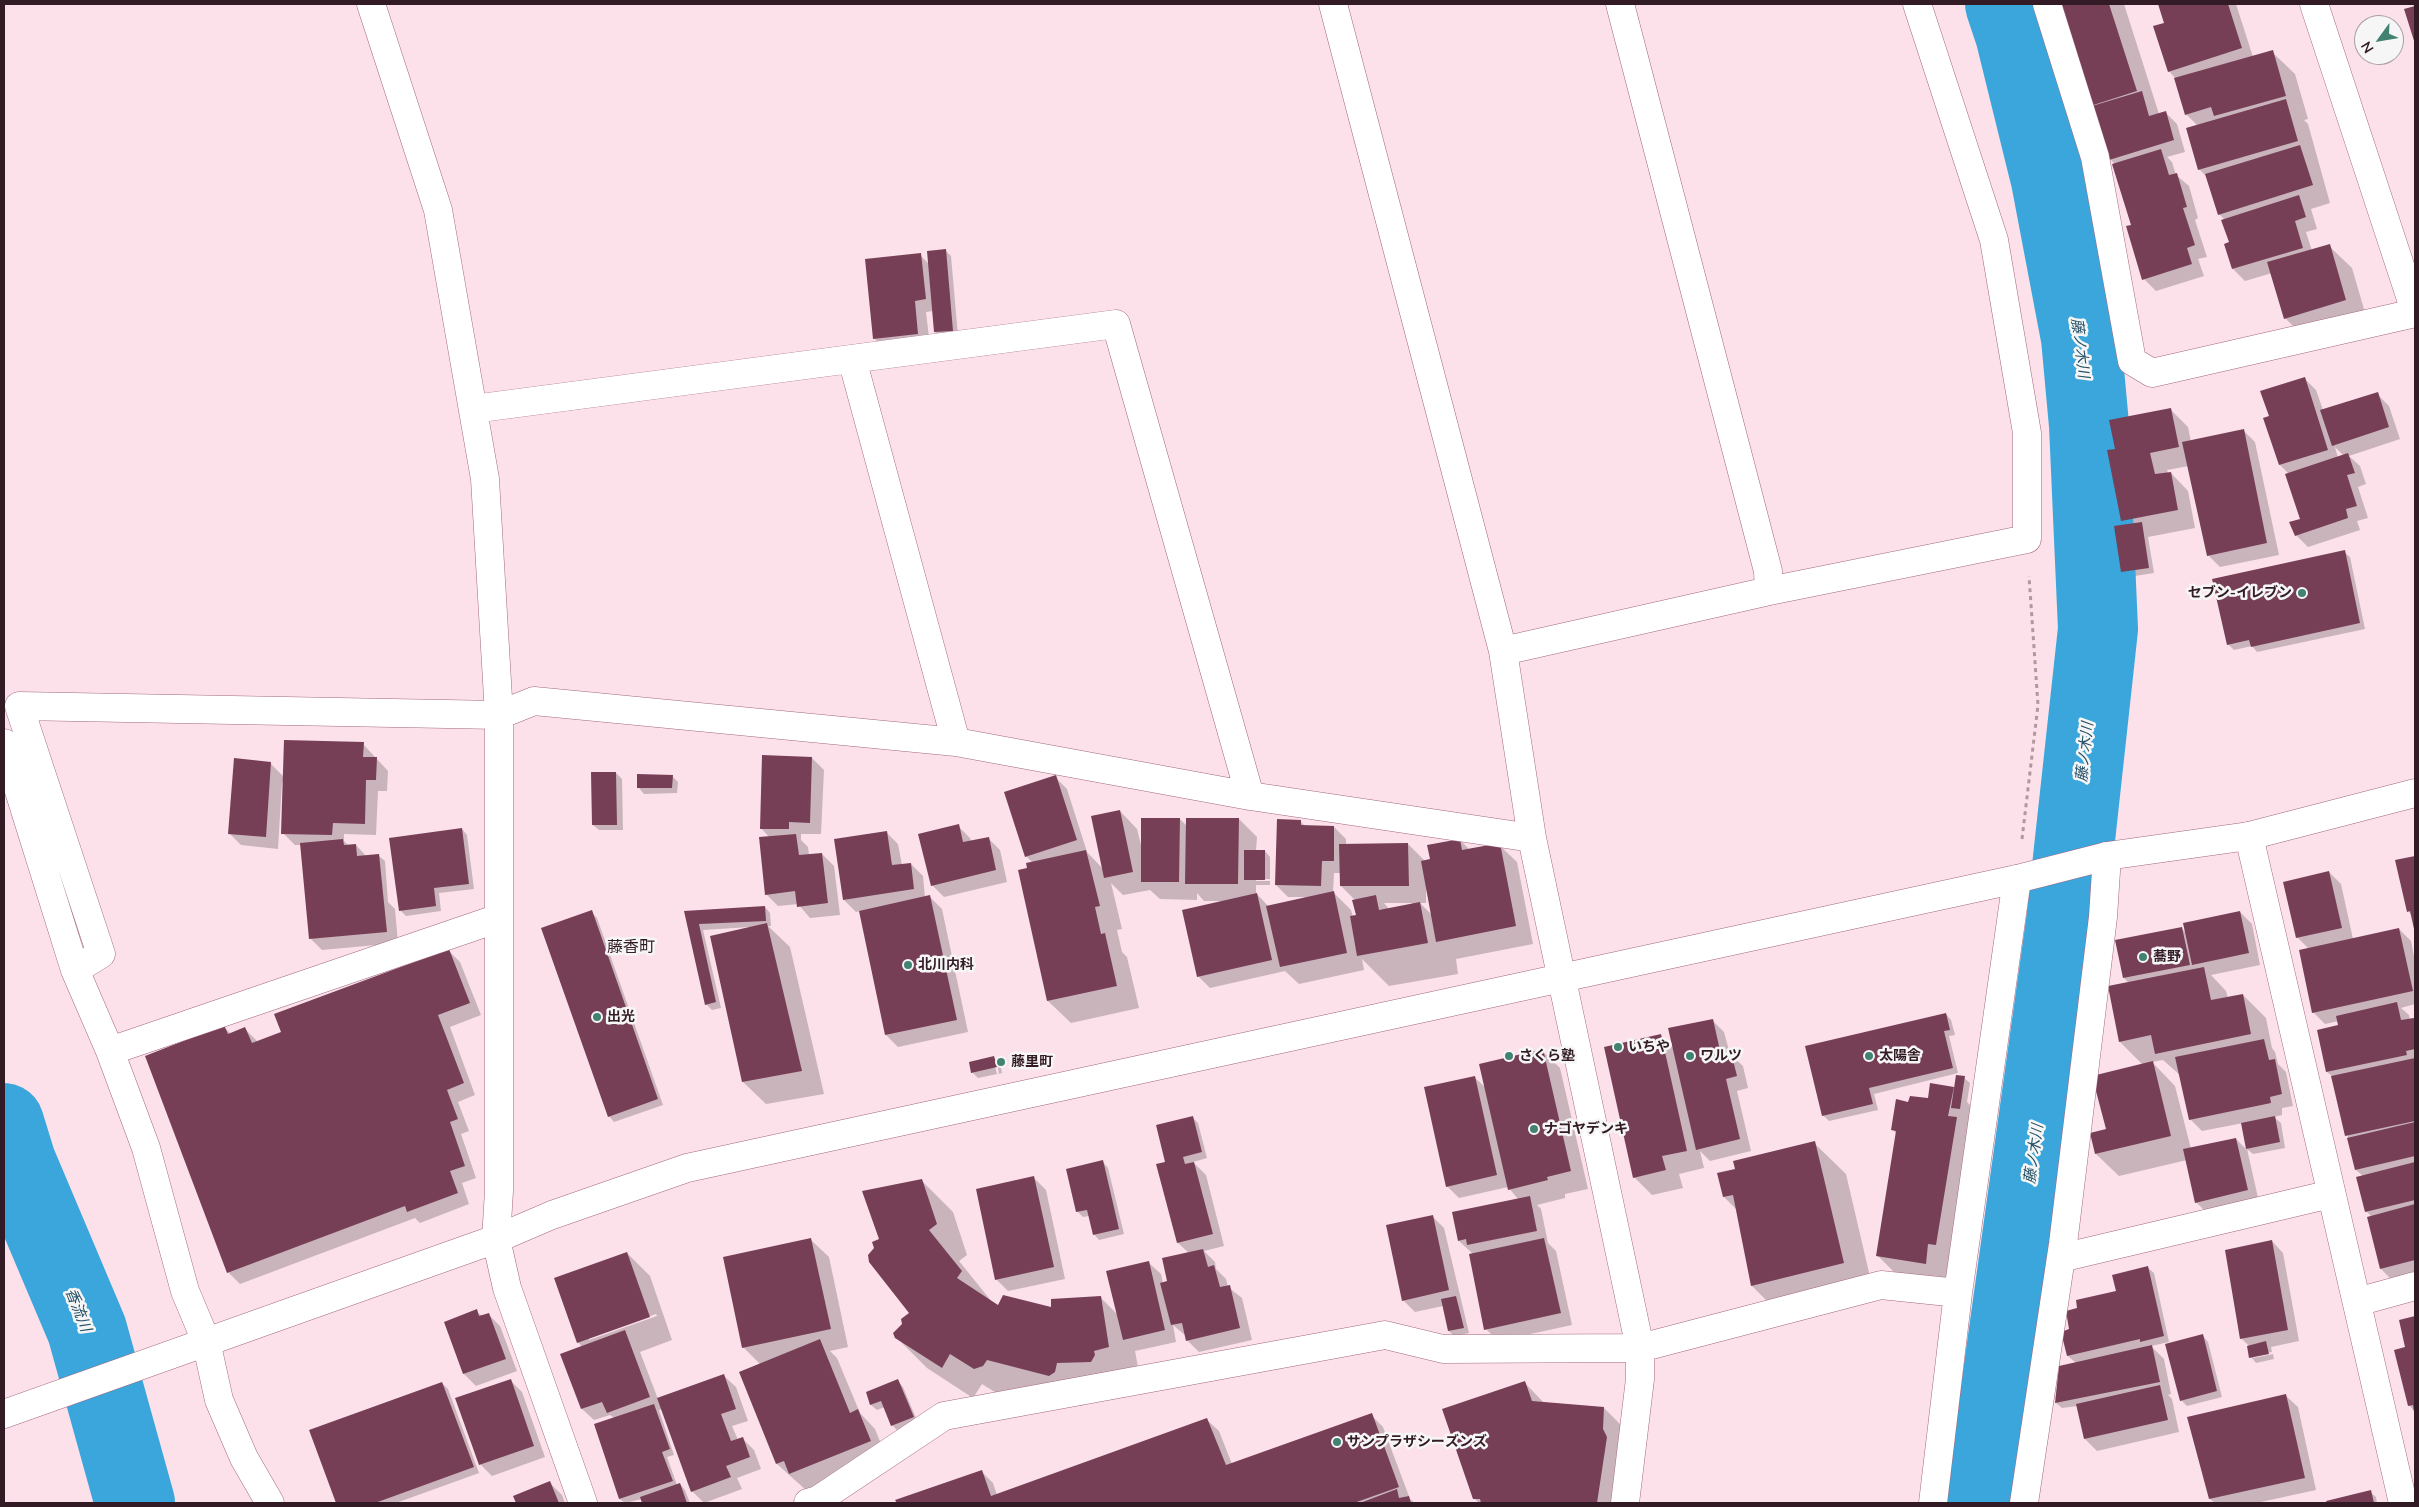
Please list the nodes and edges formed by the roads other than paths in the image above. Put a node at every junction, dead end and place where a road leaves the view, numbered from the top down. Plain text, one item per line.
1 (371, 4) edge
2 (1333, 4) edge
3 (1620, 4) edge
4 (1917, 4) edge
5 (2047, 4) edge
6 (2314, 4) edge
7 (2415, 312) edge
8 (852, 359) junction
9 (473, 408) junction
10 (1769, 591) junction
11 (1503, 651) junction
12 (500, 715) junction
13 (956, 742) junction
14 (4, 743) edge
15 (2415, 793) edge
16 (1250, 796) junction
17 (2248, 836) junction
18 (1532, 838) junction
19 (2107, 856) junction
20 (2017, 879) junction
21 (499, 918) junction
22 (75, 970) junction
23 (1561, 978) junction
24 (110, 1051) junction
25 (2331, 1194) junction
26 (496, 1239) junction
27 (2060, 1258) junction
28 (2415, 1286) edge
29 (1958, 1293) junction
30 (2357, 1302) junction
31 (195, 1345) junction
32 (1640, 1348) junction
33 (4, 1414) edge
34 (270, 1503) edge
35 (583, 1503) edge
36 (808, 1503) edge
37 (1625, 1503) edge
38 (1933, 1503) edge
39 (2024, 1503) edge
40 (2403, 1503) edge

1 - 9 street
2 - 11 street
3 - 10 street
4 - 10 street
5 - 7 street
6 - 7 street
8 - 9 street
8 - 13 street
8 - 16 street
9 - 12 street
10 - 11 street
11 - 18 street
12 - 13 street
12 - 21 street
12 - 22 street
13 - 16 street
14 - 22 street
15 - 17 street
16 - 18 street
17 - 19 street
17 - 25 street
18 - 23 street
19 - 20 street
19 - 27 street
20 - 23 street
20 - 29 street
21 - 24 street
21 - 26 street
22 - 24 street
23 - 26 street
23 - 32 street
24 - 31 street
25 - 27 street
25 - 30 street
26 - 31 street
26 - 35 street
27 - 39 street
28 - 30 street
29 - 32 street
29 - 38 street
30 - 40 street
31 - 33 street
31 - 34 street
32 - 36 street
32 - 37 street

